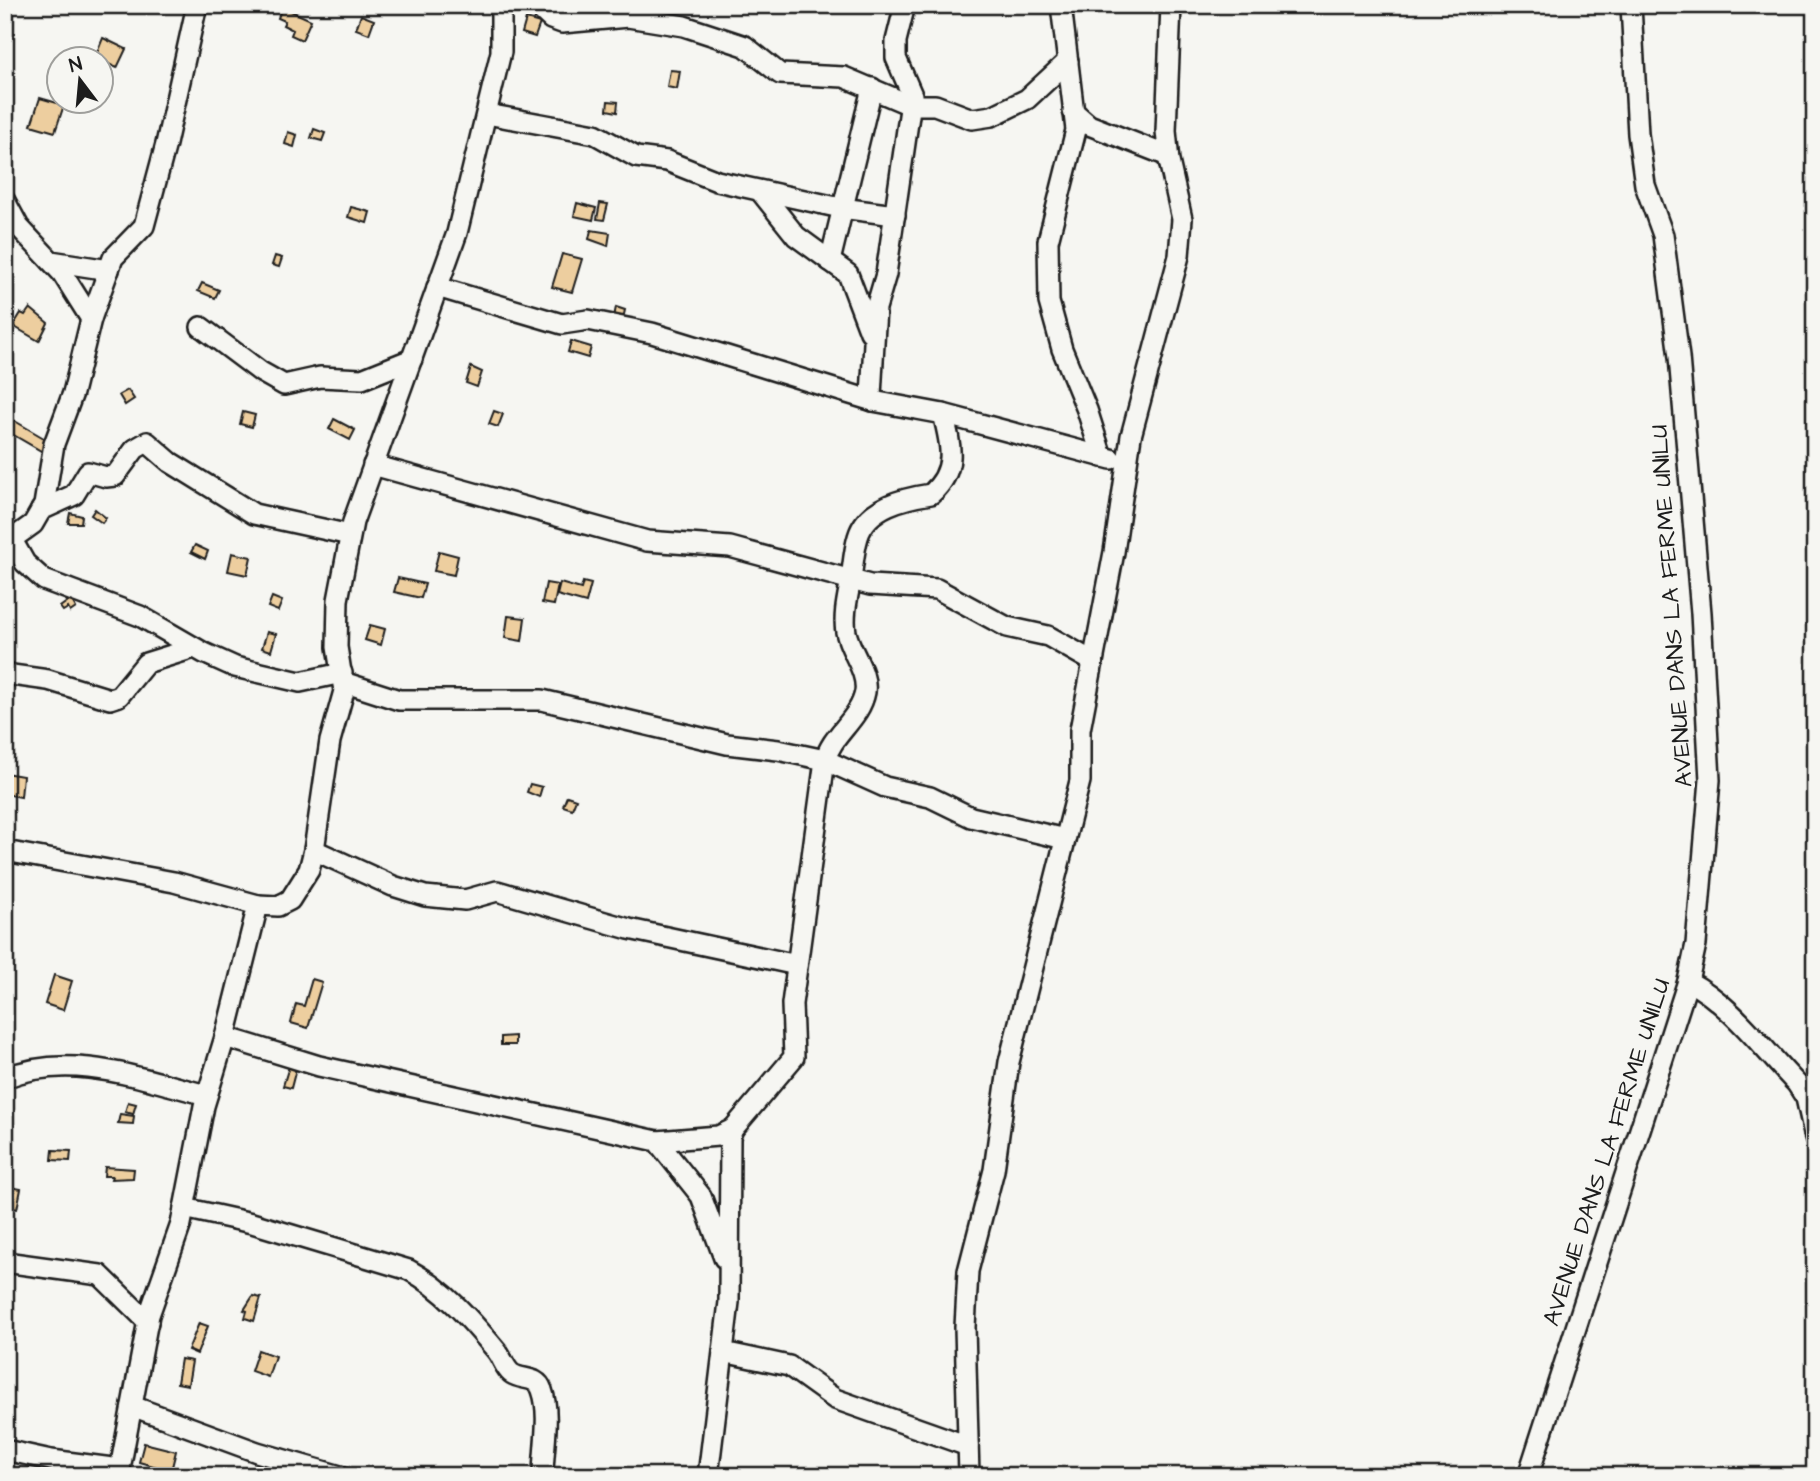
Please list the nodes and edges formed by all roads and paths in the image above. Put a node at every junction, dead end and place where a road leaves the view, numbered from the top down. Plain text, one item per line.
1 (197, 5) edge
2 (500, 5) edge
3 (537, 5) edge
4 (905, 5) edge
5 (1061, 5) edge
6 (1171, 5) edge
7 (1631, 5) edge
8 (1068, 61) junction
9 (872, 88) junction
10 (911, 105) junction
11 (1073, 111) junction
12 (487, 114) junction
13 (1168, 156) junction
14 (760, 191) junction
15 (5, 201) edge
16 (841, 208) junction
17 (895, 215) junction
18 (10, 222) edge
19 (51, 261) junction
20 (830, 261) junction
21 (109, 270) junction
22 (437, 287) junction
23 (90, 319) junction
24 (201, 327) dead end
25 (875, 349) junction
26 (412, 359) junction
27 (873, 401) junction
28 (943, 414) junction
29 (1102, 457) junction
30 (1127, 462) junction
31 (373, 465) junction
32 (41, 510) junction
33 (350, 535) junction
34 (8, 542) edge
35 (851, 579) junction
36 (194, 648) junction
37 (1092, 661) junction
38 (5, 674) edge
39 (343, 678) junction
40 (825, 760) junction
41 (1065, 839) junction
42 (314, 850) junction
43 (5, 851) edge
44 (258, 905) junction
45 (797, 965) junction
46 (1688, 981) junction
47 (225, 1037) junction
48 (5, 1078) edge
49 (207, 1096) junction
50 (733, 1129) junction
51 (1815, 1138) edge
52 (657, 1141) junction
53 (184, 1209) junction
54 (5, 1262) edge
55 (729, 1273) junction
56 (148, 1322) junction
57 (723, 1352) junction
58 (132, 1406) junction
59 (968, 1446) junction
60 (5, 1450) edge
61 (117, 1472) edge
62 (340, 1476) edge
63 (543, 1476) edge
64 (708, 1476) edge
65 (969, 1476) edge
66 (1528, 1476) edge

1 - 21 street
2 - 12 street
3 - 9 street
4 - 10 street
5 - 8 street
6 - 13 street
7 - 46 street, AVENUE DANS LA FERME UNILU
8 - 10 street
8 - 11 street
9 - 10 street
9 - 16 street
10 - 17 street
11 - 13 street
11 - 29 street
12 - 14 street
12 - 22 street
13 - 30 street
14 - 16 street
14 - 20 street
15 - 18 street
16 - 17 street
16 - 20 street
17 - 25 street
18 - 19 street
19 - 21 street
19 - 23 street
20 - 25 street
21 - 23 street
22 - 26 street
22 - 27 street
23 - 32 street
24 - 26 street
25 - 27 street
26 - 31 street
27 - 28 street
28 - 29 street
28 - 35 street
29 - 30 street
30 - 37 street
31 - 33 street
31 - 35 street
32 - 33 street
32 - 34 street
33 - 39 street
34 - 36 street
35 - 37 street
35 - 40 street
36 - 38 street
36 - 39 street
37 - 41 street
39 - 40 street
39 - 42 street
40 - 41 street
40 - 45 street
41 - 59 street
42 - 44 street
42 - 45 street
43 - 44 street
44 - 47 street
45 - 50 street
46 - 51 street
46 - 66 street, AVENUE DANS LA FERME UNILU
47 - 49 street
47 - 52 street
48 - 49 street
49 - 53 street
50 - 52 street
50 - 55 street
52 - 55 street
53 - 56 street
53 - 63 street
54 - 56 street
55 - 57 street
56 - 58 street
57 - 59 street
57 - 64 street
58 - 61 street
58 - 62 street
59 - 65 street
60 - 61 street

